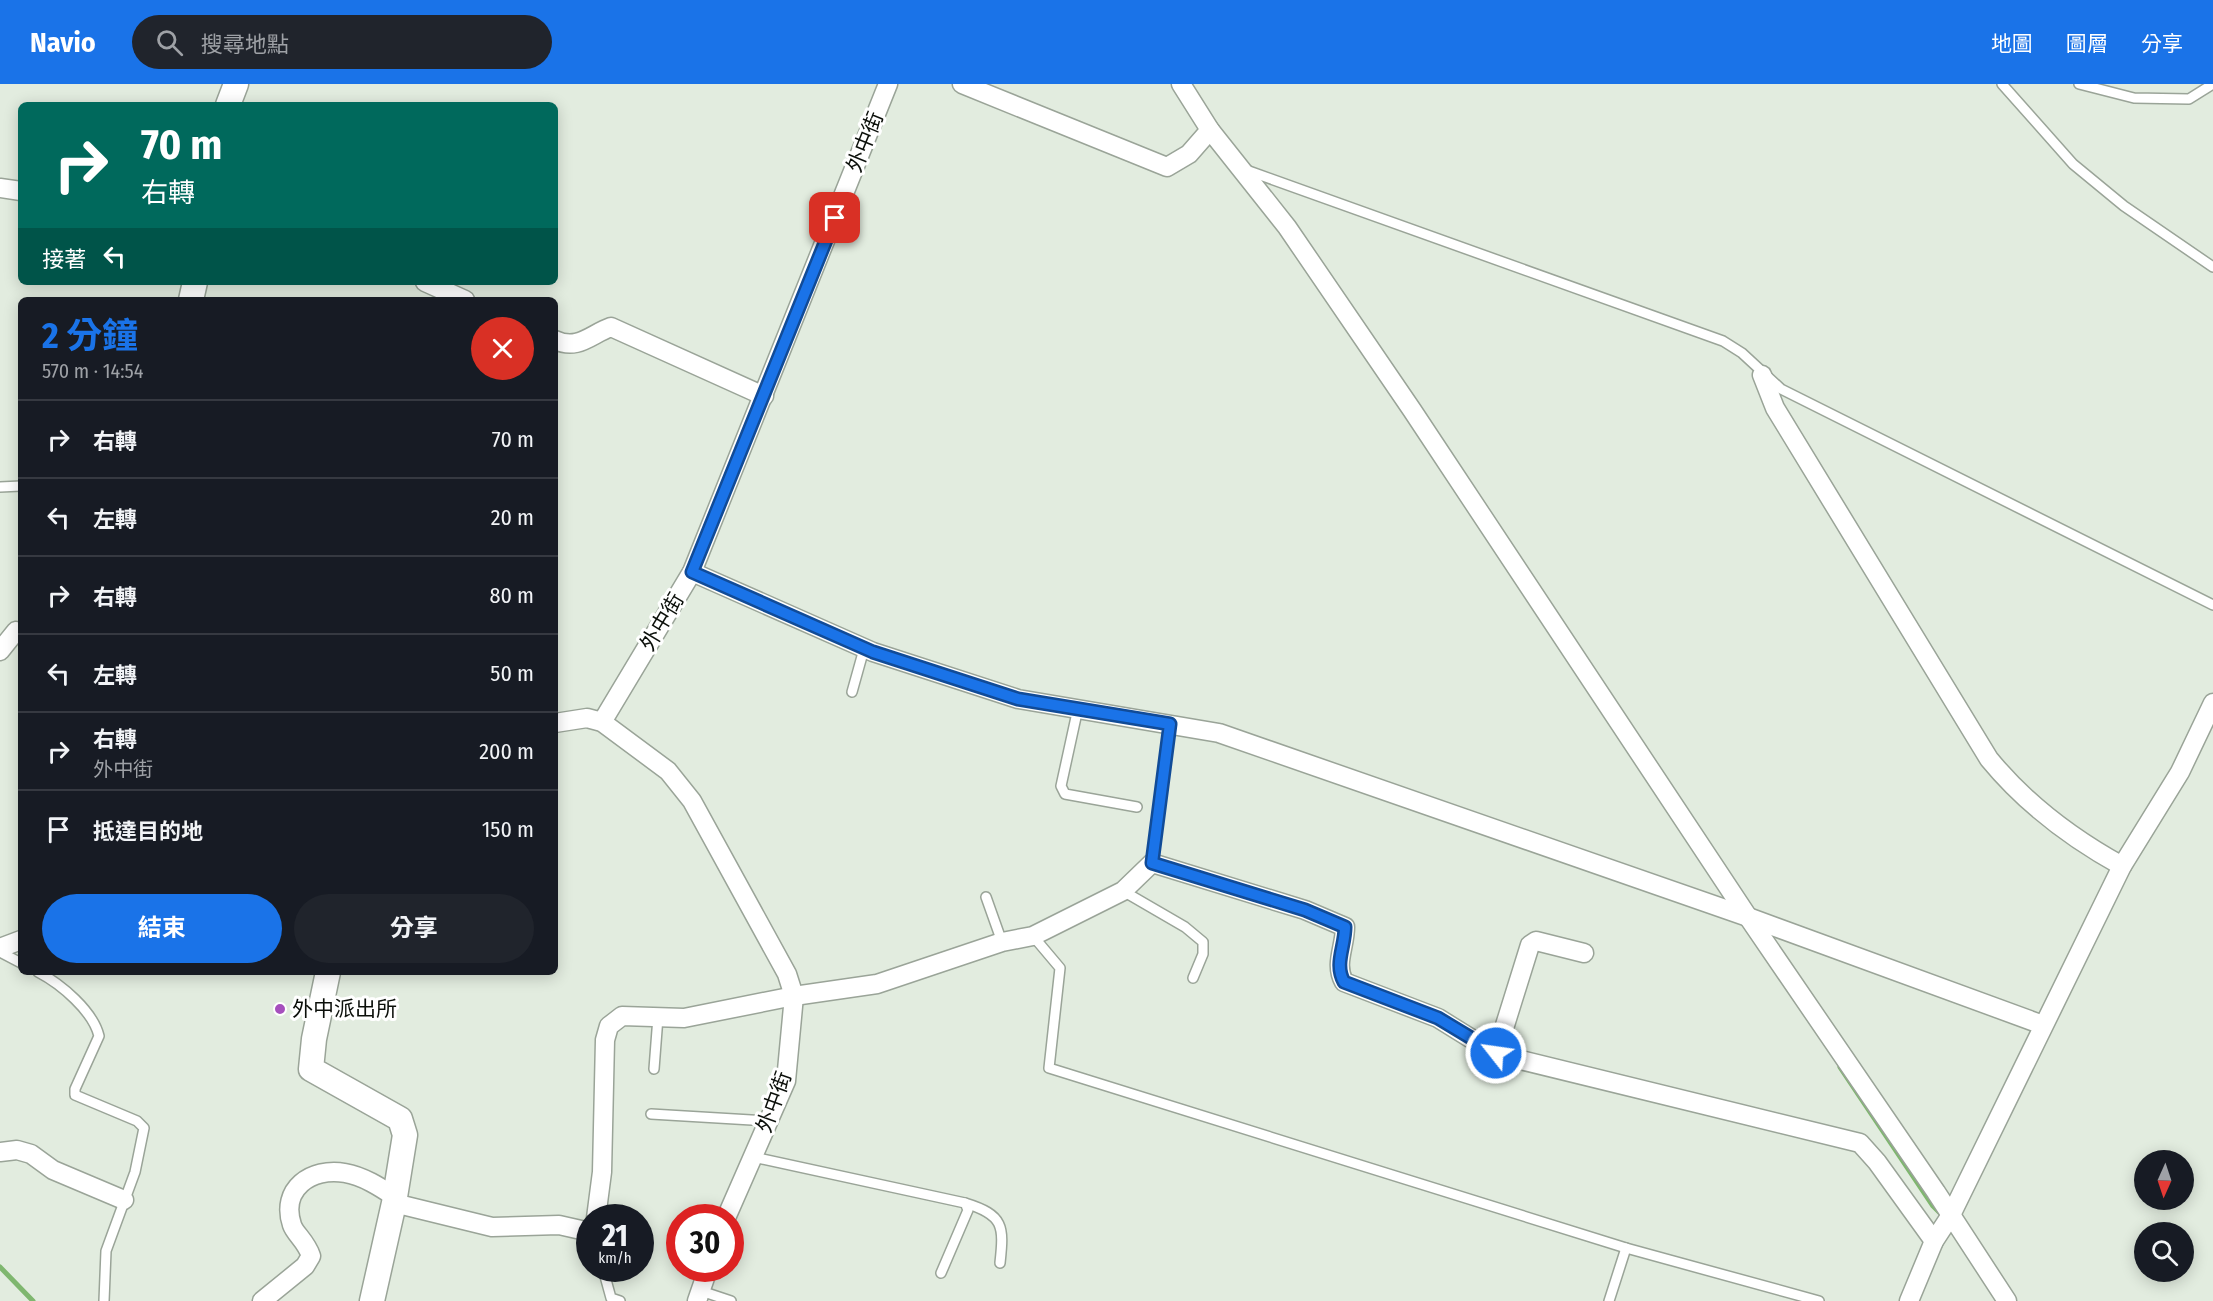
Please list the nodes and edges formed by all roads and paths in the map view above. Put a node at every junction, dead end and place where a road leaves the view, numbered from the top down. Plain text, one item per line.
1 (236, 84) edge
2 (888, 84) edge
3 (962, 84) edge
4 (1181, 84) edge
5 (2002, 84) edge
6 (2079, 84) edge
7 (2213, 84) edge
8 (229, 102) edge
9 (1210, 130) junction
10 (1240, 168) junction
11 (0, 188) edge
12 (18, 191) edge
13 (2213, 267) edge
14 (432, 285) edge
15 (458, 297) edge
16 (558, 342) edge
17 (1762, 375) junction
18 (764, 396) junction
19 (18, 486) edge
20 (0, 488) edge
21 (692, 572) junction
22 (2213, 605) edge
23 (16, 631) dead end
24 (864, 649) junction
25 (0, 651) edge
26 (852, 692) dead end
27 (2213, 703) edge
28 (1078, 708) junction
29 (602, 722) junction
30 (558, 723) edge
31 (1170, 724) junction
32 (1137, 807) dead end
33 (1152, 863) junction
34 (2122, 866) junction
35 (1123, 891) junction
36 (986, 897) dead end
37 (1748, 917) junction
38 (1033, 936) junction
39 (18, 941) edge
40 (1002, 942) junction
41 (0, 950) edge
42 (1584, 953) dead end
43 (18, 961) edge
44 (42, 975) edge
45 (327, 975) edge
46 (1193, 978) dead end
47 (794, 996) junction
48 (658, 1017) junction
49 (2043, 1025) junction
50 (1496, 1053) junction
51 (654, 1069) dead end
52 (651, 1114) dead end
53 (768, 1121) junction
54 (0, 1152) edge
55 (753, 1157) junction
56 (124, 1200) junction
57 (395, 1200) junction
58 (965, 1203) junction
59 (598, 1204) edge
60 (732, 1204) edge
61 (1951, 1215) junction
62 (576, 1229) edge
63 (1934, 1241) junction
64 (1626, 1248) junction
65 (1000, 1263) dead end
66 (941, 1273) dead end
67 (608, 1282) edge
68 (699, 1296) edge
69 (614, 1300) edge
70 (104, 1301) edge
71 (262, 1301) edge
72 (372, 1301) edge
73 (731, 1301) edge
74 (1610, 1301) edge
75 (1819, 1301) edge
76 (1909, 1301) edge
77 (2007, 1301) edge

1 - 8 street
2 - 18 street, 外中街
3 - 9 street
4 - 9 street
5 - 13 lane
6 - 7 lane
9 - 10 street
10 - 17 lane
10 - 37 street
11 - 12 street
14 - 15 street
16 - 18 street
17 - 22 lane
17 - 34 street
18 - 21 street, 外中街
19 - 20 lane
21 - 24 street
21 - 29 street, 外中街
23 - 25 street
24 - 26 lane
24 - 28 street
27 - 34 street
28 - 31 street
28 - 32 lane
29 - 30 street
29 - 47 street, 外中街
31 - 33 lane
31 - 37 street
33 - 35 street
33 - 50 street
34 - 49 street
35 - 38 street
35 - 46 lane
36 - 40 lane
37 - 49 street
37 - 61 street
38 - 40 street
38 - 64 lane
39 - 41 street
40 - 47 street
41 - 43 lane
42 - 50 street
44 - 56 lane
45 - 57 street
47 - 48 street
47 - 53 street, 外中街
48 - 51 lane
48 - 59 street
49 - 61 street
50 - 63 street
52 - 53 lane
53 - 55 street, 外中街
54 - 56 street
55 - 58 lane
55 - 60 street, 外中街
56 - 70 lane
57 - 62 street
57 - 71 street
57 - 72 street
58 - 65 lane
58 - 66 lane
61 - 63 street
61 - 77 street
63 - 76 street
64 - 74 lane
64 - 75 lane
67 - 69 lane
68 - 73 lane

